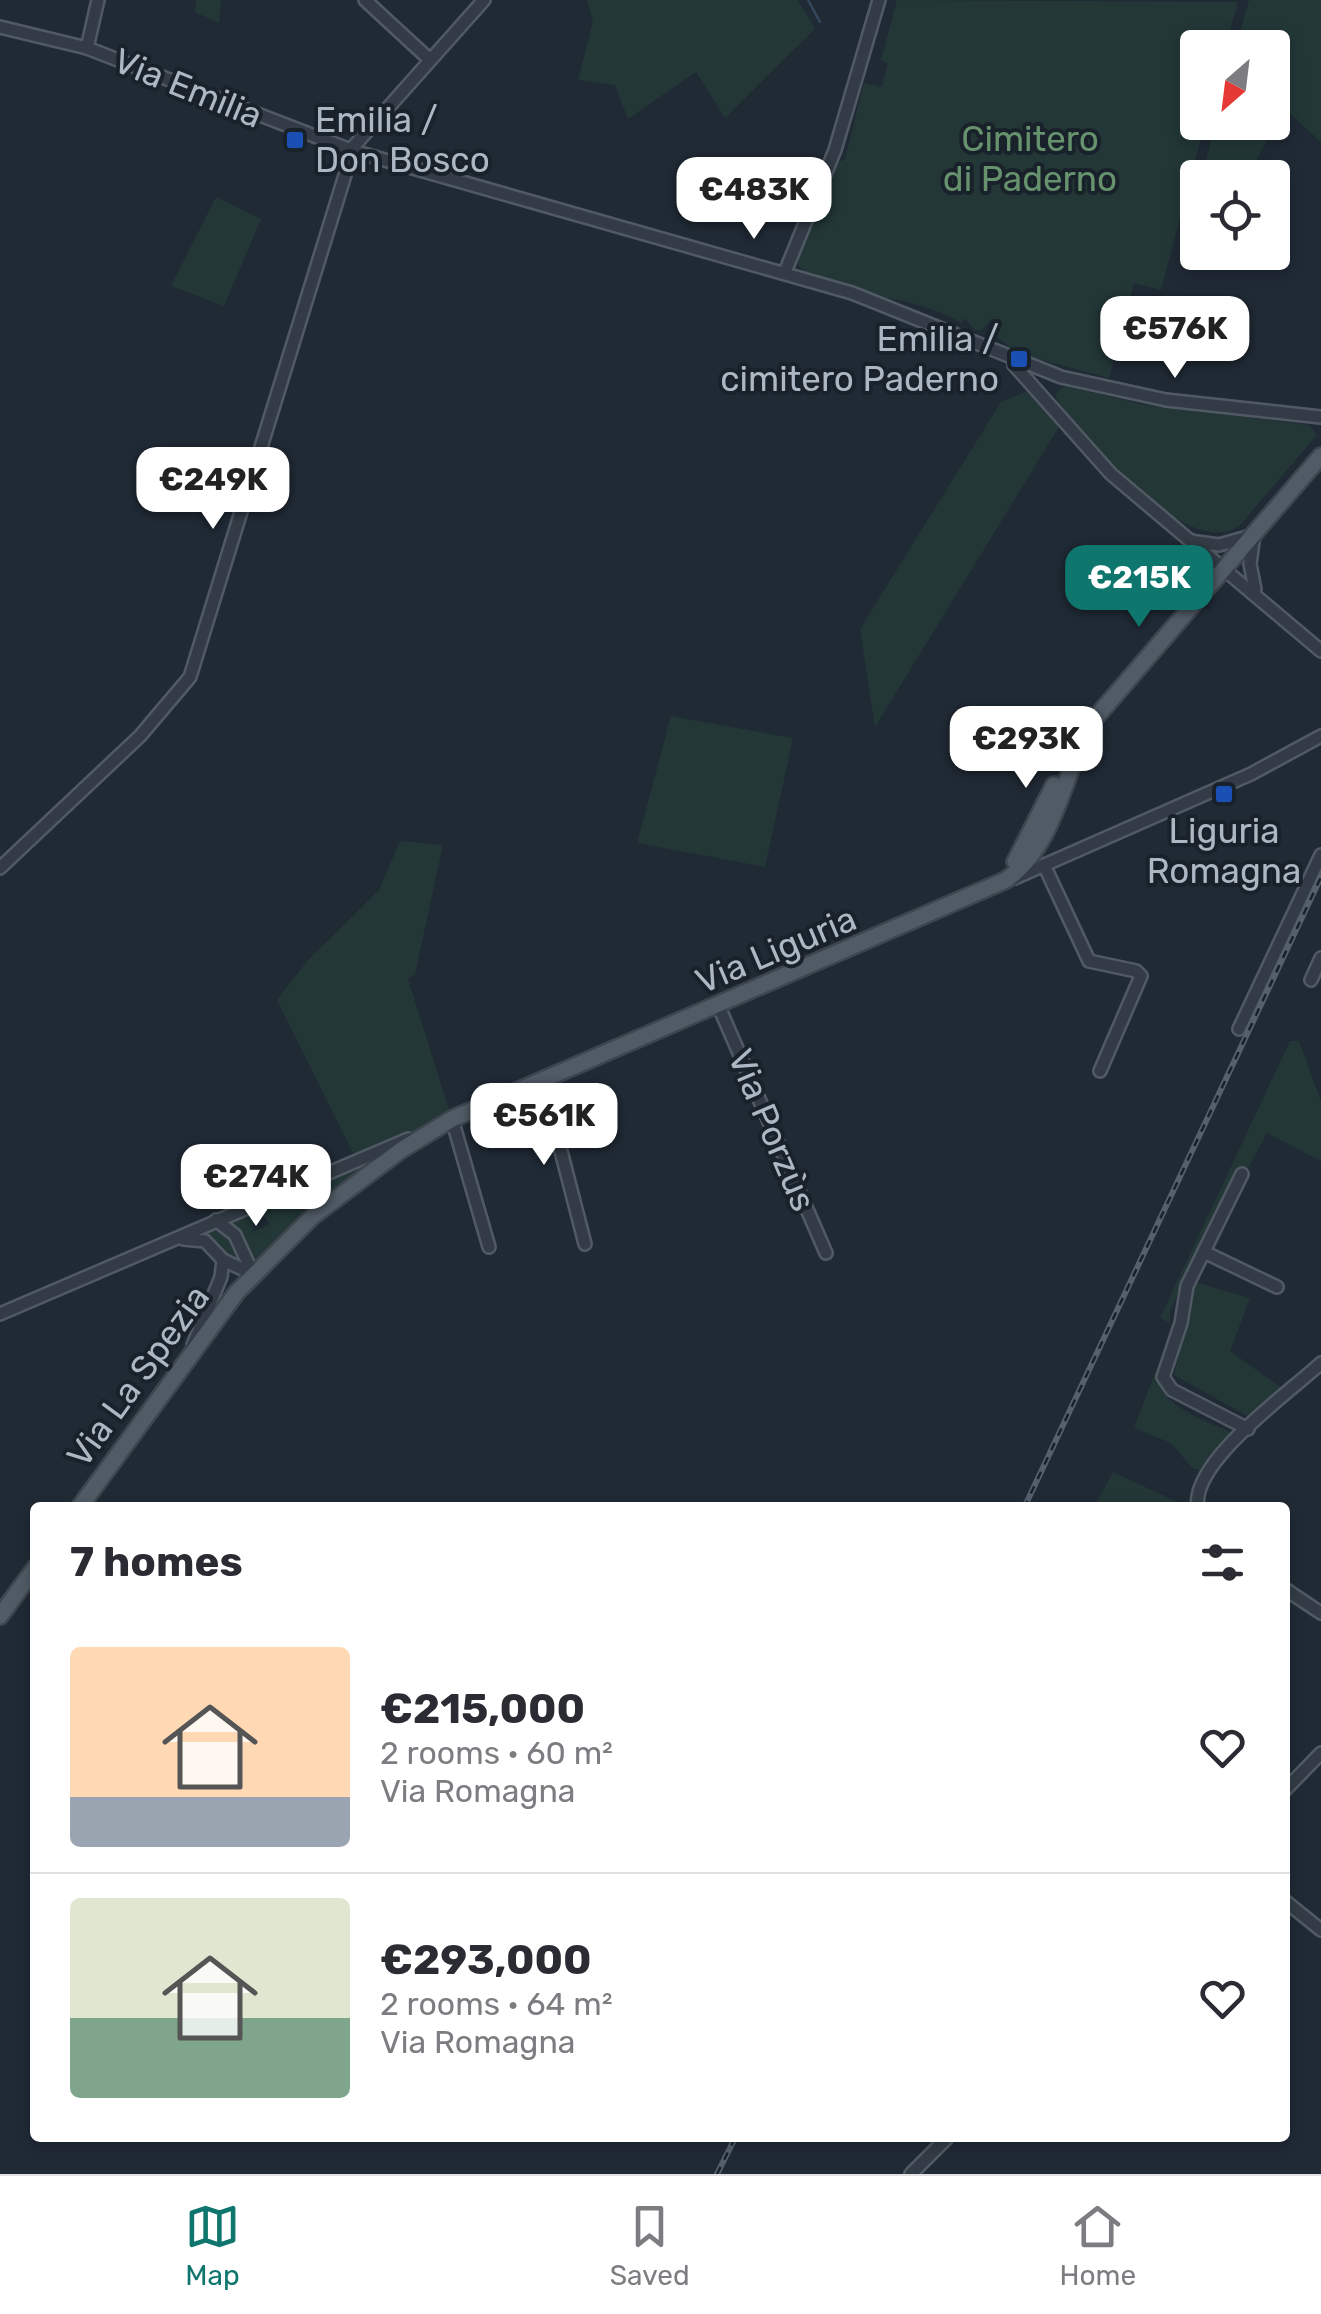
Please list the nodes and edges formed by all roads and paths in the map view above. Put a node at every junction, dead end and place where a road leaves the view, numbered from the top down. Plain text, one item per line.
1 (98, 0) edge
2 (364, 0) edge
3 (484, 0) edge
4 (879, 0) edge
5 (0, 27) edge
6 (87, 48) junction
7 (430, 60) junction
8 (352, 151) junction
9 (785, 272) junction
10 (1002, 357) junction
11 (1024, 364) junction
12 (1038, 386) junction
13 (1321, 417) edge
14 (1321, 456) edge
15 (1254, 535) junction
16 (1193, 541) junction
17 (1226, 567) junction
18 (1257, 593) junction
19 (1188, 609) junction
20 (1321, 651) edge
21 (1321, 736) edge
22 (1068, 855) junction
23 (1321, 855) edge
24 (1027, 857) junction
25 (1044, 865) junction
26 (0, 868) edge
27 (1321, 958) edge
28 (1311, 980) dead end
29 (719, 1007) junction
30 (1239, 1029) dead end
31 (1100, 1071) dead end
32 (543, 1081) junction
33 (452, 1119) junction
34 (430, 1130) junction
35 (1242, 1174) dead end
36 (216, 1220) junction
37 (174, 1240) junction
38 (585, 1244) dead end
39 (489, 1248) dead end
40 (1204, 1252) junction
41 (826, 1253) dead end
42 (223, 1260) junction
43 (253, 1274) junction
44 (1277, 1287) dead end
45 (0, 1314) edge
46 (191, 1350) junction
47 (1321, 1364) edge
48 (1248, 1429) junction
49 (83, 1502) edge
50 (1197, 1502) edge
51 (30, 1575) edge
52 (1290, 1592) edge
53 (1321, 1613) edge
54 (0, 1616) edge
55 (1321, 1752) edge
56 (1290, 1785) edge
57 (1290, 1905) edge
58 (1321, 1930) edge
59 (942, 2142) edge
60 (911, 2174) edge

1 - 6 street
2 - 7 street
3 - 7 street
4 - 9 street
5 - 6 street, Via Emilia
6 - 8 street, Via Emilia
7 - 8 street
8 - 9 street, Via Emilia
8 - 26 street
9 - 10 street, Via Emilia
10 - 11 street, Via Emilia
10 - 12 street, Via Emilia
11 - 12 street, Via Emilia
11 - 13 street
12 - 16 street, Via Emilia
14 - 15 main road
15 - 16 street
15 - 17 main road
15 - 18 street
16 - 17 street, Via Emilia
16 - 19 street
17 - 18 street, Via Emilia
17 - 19 main road
18 - 20 street, Via Emilia
19 - 24 main road
21 - 22 street
22 - 24 street
22 - 25 street
23 - 30 street
24 - 25 street
24 - 29 main road, Via Liguria
25 - 31 street
27 - 28 street
29 - 32 main road, Via Liguria
29 - 41 street, Via Porzùs
32 - 33 main road, Via Liguria
32 - 38 street
33 - 34 main road, Via Liguria
33 - 39 street
34 - 36 street, Via Liguria
34 - 43 main road, Via La Spezia
35 - 40 street
36 - 37 street, Via Liguria
36 - 43 street
37 - 42 street
37 - 45 street, Via Liguria
40 - 44 street
40 - 48 street
42 - 43 street
42 - 46 street
43 - 46 main road, Via La Spezia
46 - 49 main road, Via La Spezia
47 - 48 street
48 - 50 street
51 - 54 main road
52 - 53 street
55 - 56 street
57 - 58 street
59 - 60 street

